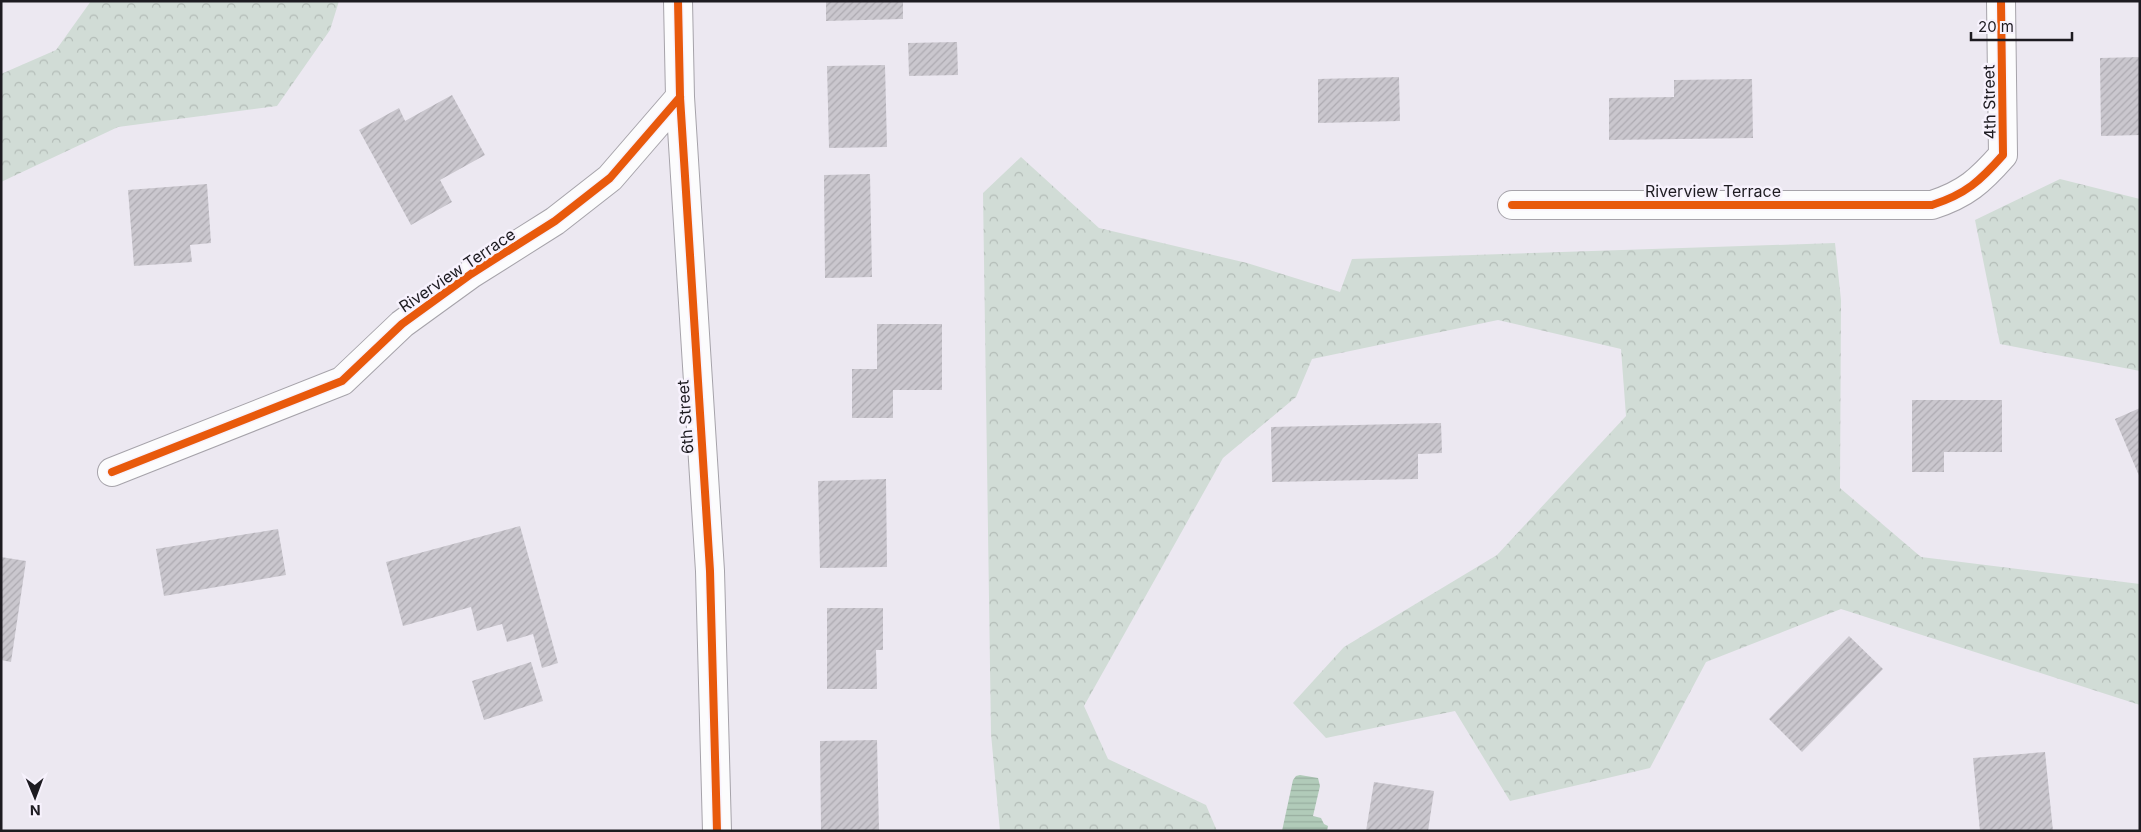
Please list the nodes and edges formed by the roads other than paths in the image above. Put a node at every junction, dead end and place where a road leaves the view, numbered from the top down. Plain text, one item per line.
1 (678, 1) edge
2 (2001, 1) edge
3 (680, 97) junction
4 (1512, 205) dead end
5 (1914, 205) joint
6 (112, 472) dead end
7 (717, 831) edge

1 - 3 street, 6th Street
2 - 5 street, 4th Street
3 - 6 street, Riverview Terrace
3 - 7 street, 6th Street
4 - 5 street, Riverview Terrace

